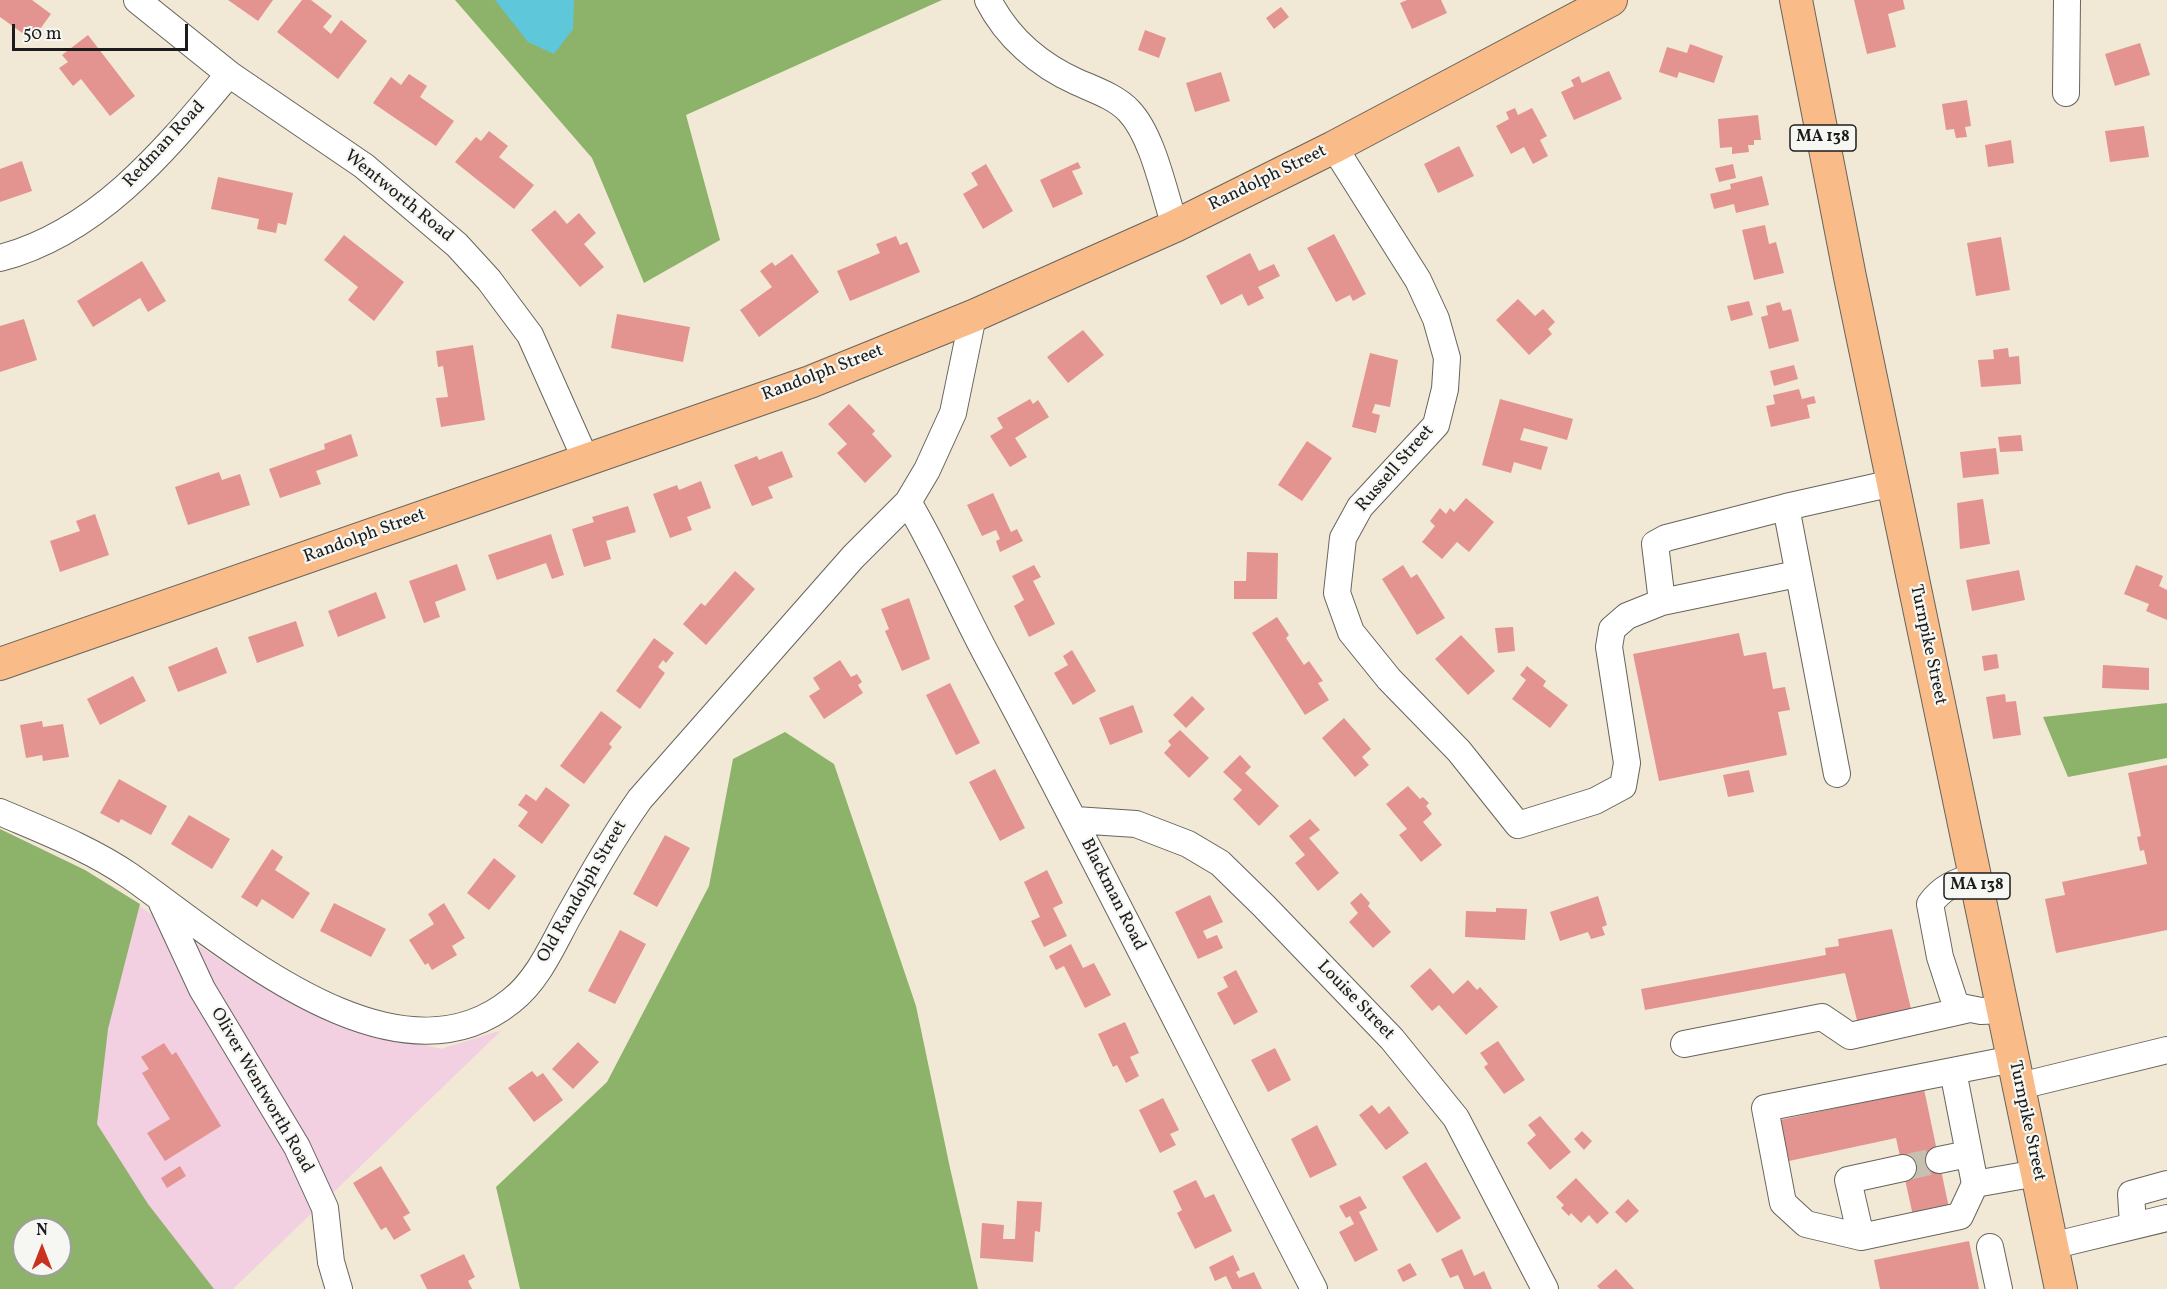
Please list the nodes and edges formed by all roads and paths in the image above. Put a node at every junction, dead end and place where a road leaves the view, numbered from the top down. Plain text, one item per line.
1 (137, 0) edge
2 (988, 0) edge
3 (1611, 0) edge
4 (1796, 0) edge
5 (2067, 0) edge
6 (229, 74) junction
7 (2066, 93) dead end
8 (1334, 147) junction
9 (1175, 226) junction
10 (0, 258) edge
11 (973, 316) junction
12 (585, 458) junction
13 (1893, 483) junction
14 (908, 502) junction
15 (1786, 507) junction
16 (1797, 574) junction
17 (1662, 602) junction
18 (0, 664) edge
19 (1837, 774) dead end
20 (0, 812) edge
21 (1075, 820) junction
22 (1975, 876) junction
23 (161, 900) junction
24 (1965, 1010) junction
25 (2003, 1010) junction
26 (1684, 1044) dead end
27 (2167, 1050) edge
28 (1953, 1071) junction
29 (2017, 1072) junction
30 (1968, 1154) junction
31 (1939, 1160) tunnel mouth
32 (1903, 1168) tunnel mouth
33 (2037, 1173) junction
34 (1975, 1184) junction
35 (2167, 1185) edge
36 (2167, 1218) edge
37 (2133, 1224) junction
38 (1861, 1237) junction
39 (2051, 1246) junction
40 (1990, 1247) dead end
41 (339, 1289) edge
42 (1314, 1289) edge
43 (1545, 1289) edge
44 (1999, 1289) edge
45 (2061, 1289) edge

1 - 6 street, Wentworth Road
2 - 9 street
3 - 8 main road, Randolph Street
4 - 13 main road, Turnpike Street / MA 138
5 - 7 street
6 - 10 street, Redman Road
6 - 12 street, Wentworth Road
8 - 9 main road, Randolph Street
8 - 17 street, Russell Street
9 - 11 main road, Randolph Street
11 - 12 main road, Randolph Street
11 - 14 street, Old Randolph Street
12 - 18 main road, Randolph Street
13 - 15 street
13 - 22 main road, Turnpike Street / MA 138
14 - 21 street, Blackman Road
14 - 23 street, Old Randolph Street
15 - 16 street
15 - 17 street
16 - 17 street
16 - 19 street
20 - 23 street, Old Randolph Street
21 - 42 street, Blackman Road
21 - 43 street, Louise Street
22 - 24 street
22 - 25 main road, Turnpike Street / MA 138
23 - 41 street, Oliver Wentworth Road
24 - 25 street
24 - 26 street
25 - 29 main road, Turnpike Street / MA 138
27 - 29 street
28 - 29 street
28 - 30 street
28 - 38 street
29 - 33 main road, Turnpike Street / MA 138
30 - 31 street
30 - 34 street
32 - 38 street
33 - 34 street
33 - 39 main road, Turnpike Street / MA 138
34 - 38 street
35 - 37 street
36 - 37 street
37 - 39 street
39 - 45 main road, Turnpike Street / MA 138
40 - 44 street

